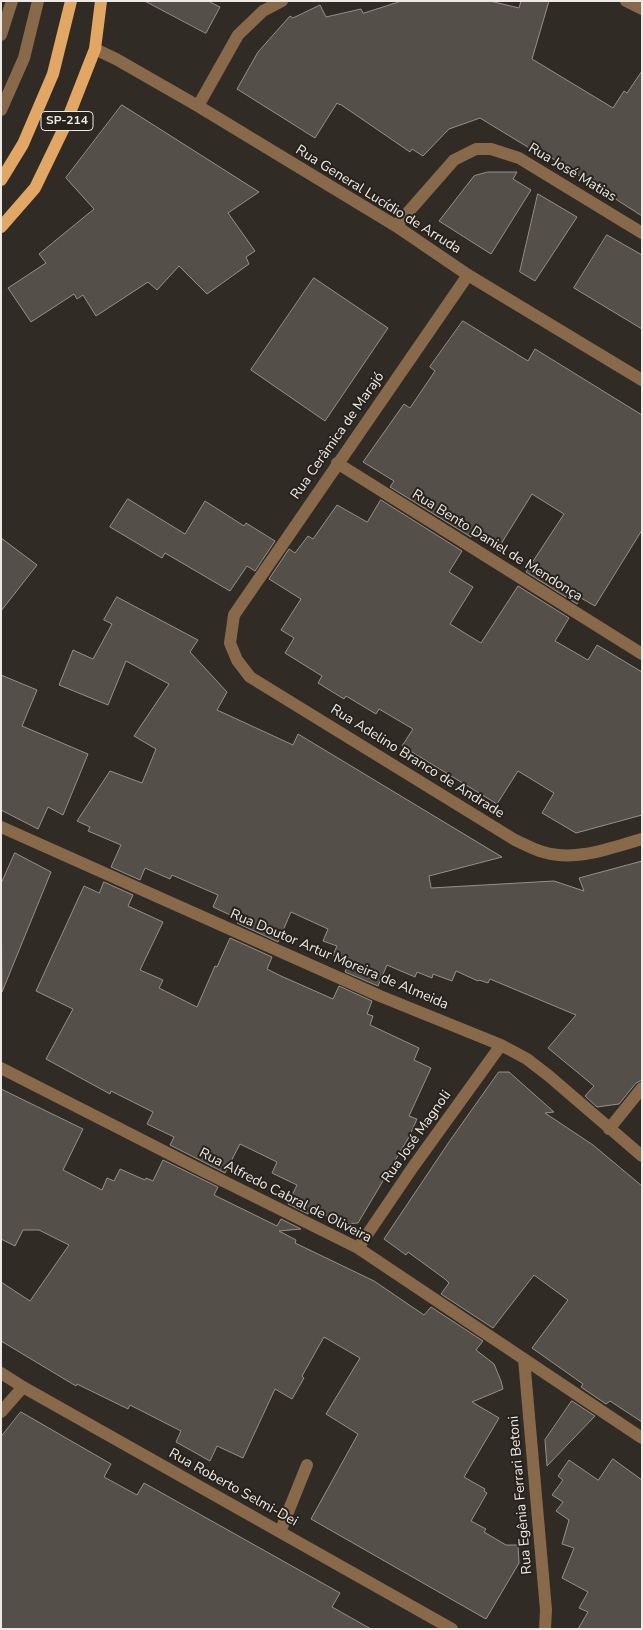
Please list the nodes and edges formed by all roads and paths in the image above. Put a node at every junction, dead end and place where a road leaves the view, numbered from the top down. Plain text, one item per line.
1 (12, 1) edge
2 (38, 1) edge
3 (71, 1) edge
4 (101, 1) edge
5 (282, 1) edge
6 (626, 1) edge
7 (642, 9) edge
8 (1, 35) edge
9 (95, 49) junction
10 (198, 106) junction
11 (1, 110) edge
12 (1, 180) edge
13 (396, 226) junction
14 (1, 227) edge
15 (642, 233) edge
16 (468, 275) junction
17 (642, 380) edge
18 (336, 463) junction
19 (234, 615) joint
20 (642, 654) edge
21 (1, 827) edge
22 (642, 839) edge
23 (500, 1044) junction
24 (1, 1068) edge
25 (642, 1088) edge
26 (610, 1129) junction
27 (642, 1156) edge
28 (358, 1248) junction
29 (524, 1359) junction
30 (1, 1373) edge
31 (23, 1387) junction
32 (1, 1412) edge
33 (642, 1438) edge
34 (307, 1465) dead end
35 (280, 1532) junction
36 (452, 1629) edge
37 (545, 1629) edge

1 - 8 street
2 - 11 street
3 - 12 main road
4 - 9 main road, SP-214
5 - 10 street
6 - 7 street
9 - 10 street, Rua General Lucídio de Arruda
9 - 14 main road, SP-214
10 - 13 street, Rua General Lucídio de Arruda
13 - 15 street, Rua José Matias
13 - 16 street, Rua General Lucídio de Arruda
16 - 17 street, Rua General Lucídio de Arruda
16 - 18 street, Rua Cerâmica de Marajó
18 - 19 street, Rua Cerâmica de Marajó
18 - 20 street, Rua Bento Daniel de Mendonça
19 - 22 street, Rua Adelino Branco de Andrade
21 - 23 street, Rua Doutor Artur Moreira de Almeida
23 - 26 street, Rua Doutor Artur Moreira de Almeida
23 - 28 street, Rua José Magnoli
24 - 28 street, Rua Alfredo Cabral de Oliveira
25 - 26 street
26 - 27 street, Rua Doutor Artur Moreira de Almeida
28 - 29 street, Rua Alfredo Cabral de Oliveira
29 - 33 street, Rua Alfredo Cabral de Oliveira
29 - 37 street, Rua Egênia Ferrari Betoni
30 - 31 street, Rua Roberto Selmi-Dei
31 - 32 street
31 - 35 street, Rua Roberto Selmi-Dei
34 - 35 street
35 - 36 street, Rua Roberto Selmi-Dei

